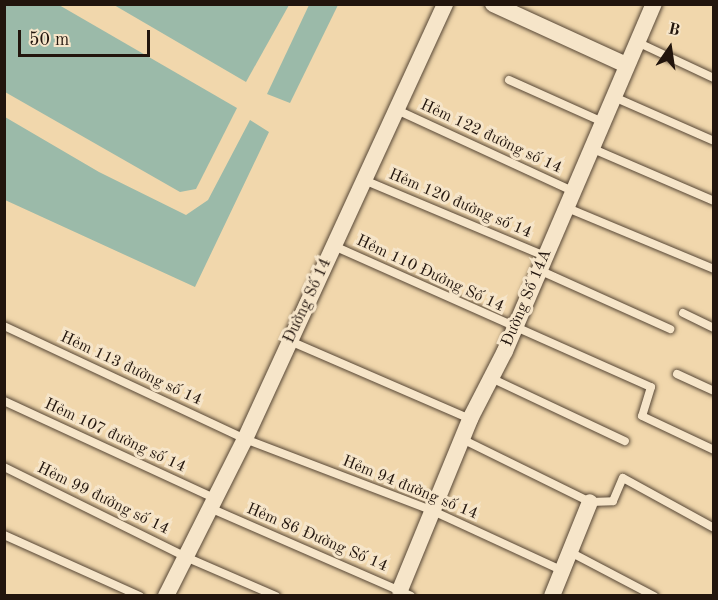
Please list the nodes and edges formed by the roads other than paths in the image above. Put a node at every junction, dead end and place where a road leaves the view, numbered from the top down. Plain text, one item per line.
1 (446, 4) edge
2 (493, 4) edge
3 (654, 4) edge
4 (637, 42) junction
5 (626, 65) junction
6 (714, 78) edge
7 (509, 80) dead end
8 (614, 97) junction
9 (397, 110) junction
10 (603, 122) junction
11 (714, 141) edge
12 (591, 148) junction
13 (364, 180) junction
14 (569, 199) junction
15 (714, 201) edge
16 (334, 246) junction
17 (542, 263) junction
18 (714, 269) edge
19 (683, 313) dead end
20 (4, 326) edge
21 (714, 328) edge
22 (514, 329) junction
23 (670, 329) dead end
24 (290, 341) junction
25 (677, 374) dead end
26 (491, 378) junction
27 (714, 391) edge
28 (4, 401) edge
29 (470, 419) junction
30 (245, 439) junction
31 (462, 439) junction
32 (625, 441) dead end
33 (714, 450) edge
34 (4, 467) edge
35 (590, 502) junction
36 (212, 503) junction
37 (431, 510) junction
38 (714, 528) edge
39 (4, 536) edge
40 (572, 553) junction
41 (188, 558) junction
42 (561, 570) junction
43 (406, 593) edge
44 (140, 596) edge
45 (166, 596) edge
46 (276, 596) edge
47 (552, 596) edge
48 (654, 596) edge

1 - 9 street, Đường Số 14
2 - 5 street
3 - 4 street, Đường Số 14A
4 - 5 street, Đường Số 14A
4 - 6 lane
5 - 8 street, Đường Số 14A
7 - 10 lane
8 - 10 street, Đường Số 14A
8 - 11 lane
9 - 13 street, Đường Số 14
9 - 14 lane, Hẻm 122 đường số 14
10 - 12 street, Đường Số 14A
12 - 14 street, Đường Số 14A
12 - 15 lane
13 - 16 street, Đường Số 14
13 - 17 lane, Hẻm 120 đường số 14
14 - 17 street, Đường Số 14A
14 - 18 lane, Hẻm 122 đường số 14
16 - 22 lane, Hẻm 110 Đường Số 14
16 - 24 street, Đường Số 14
17 - 22 street, Đường Số 14A
17 - 23 lane, Hẻm 120 đường số 14
19 - 21 lane
20 - 30 lane, Hẻm 113 đường số 14
22 - 26 street, Đường Số 14A
22 - 33 lane, Hẻm 110 Đường Số 14
24 - 29 lane
24 - 30 street, Đường Số 14
25 - 27 lane
26 - 29 street, Đường Số 14A
26 - 32 lane
28 - 36 lane, Hẻm 107 đường số 14
29 - 31 street, Đường Số 14A
30 - 36 street, Đường Số 14
30 - 37 lane, Hẻm 94 đường số 14
31 - 35 lane
31 - 37 street, Đường Số 14A
34 - 41 lane, Hẻm 99 đường số 14
35 - 38 lane
35 - 40 street
36 - 41 street, Đường Số 14
36 - 43 lane, Hẻm 86 Đường Số 14
37 - 42 lane, Hẻm 94 đường số 14
37 - 43 street, Đường Số 14A
39 - 44 lane
40 - 42 street
40 - 48 lane
41 - 45 street, Đường Số 14
41 - 46 lane, Hẻm 99 đường số 14
42 - 47 street

